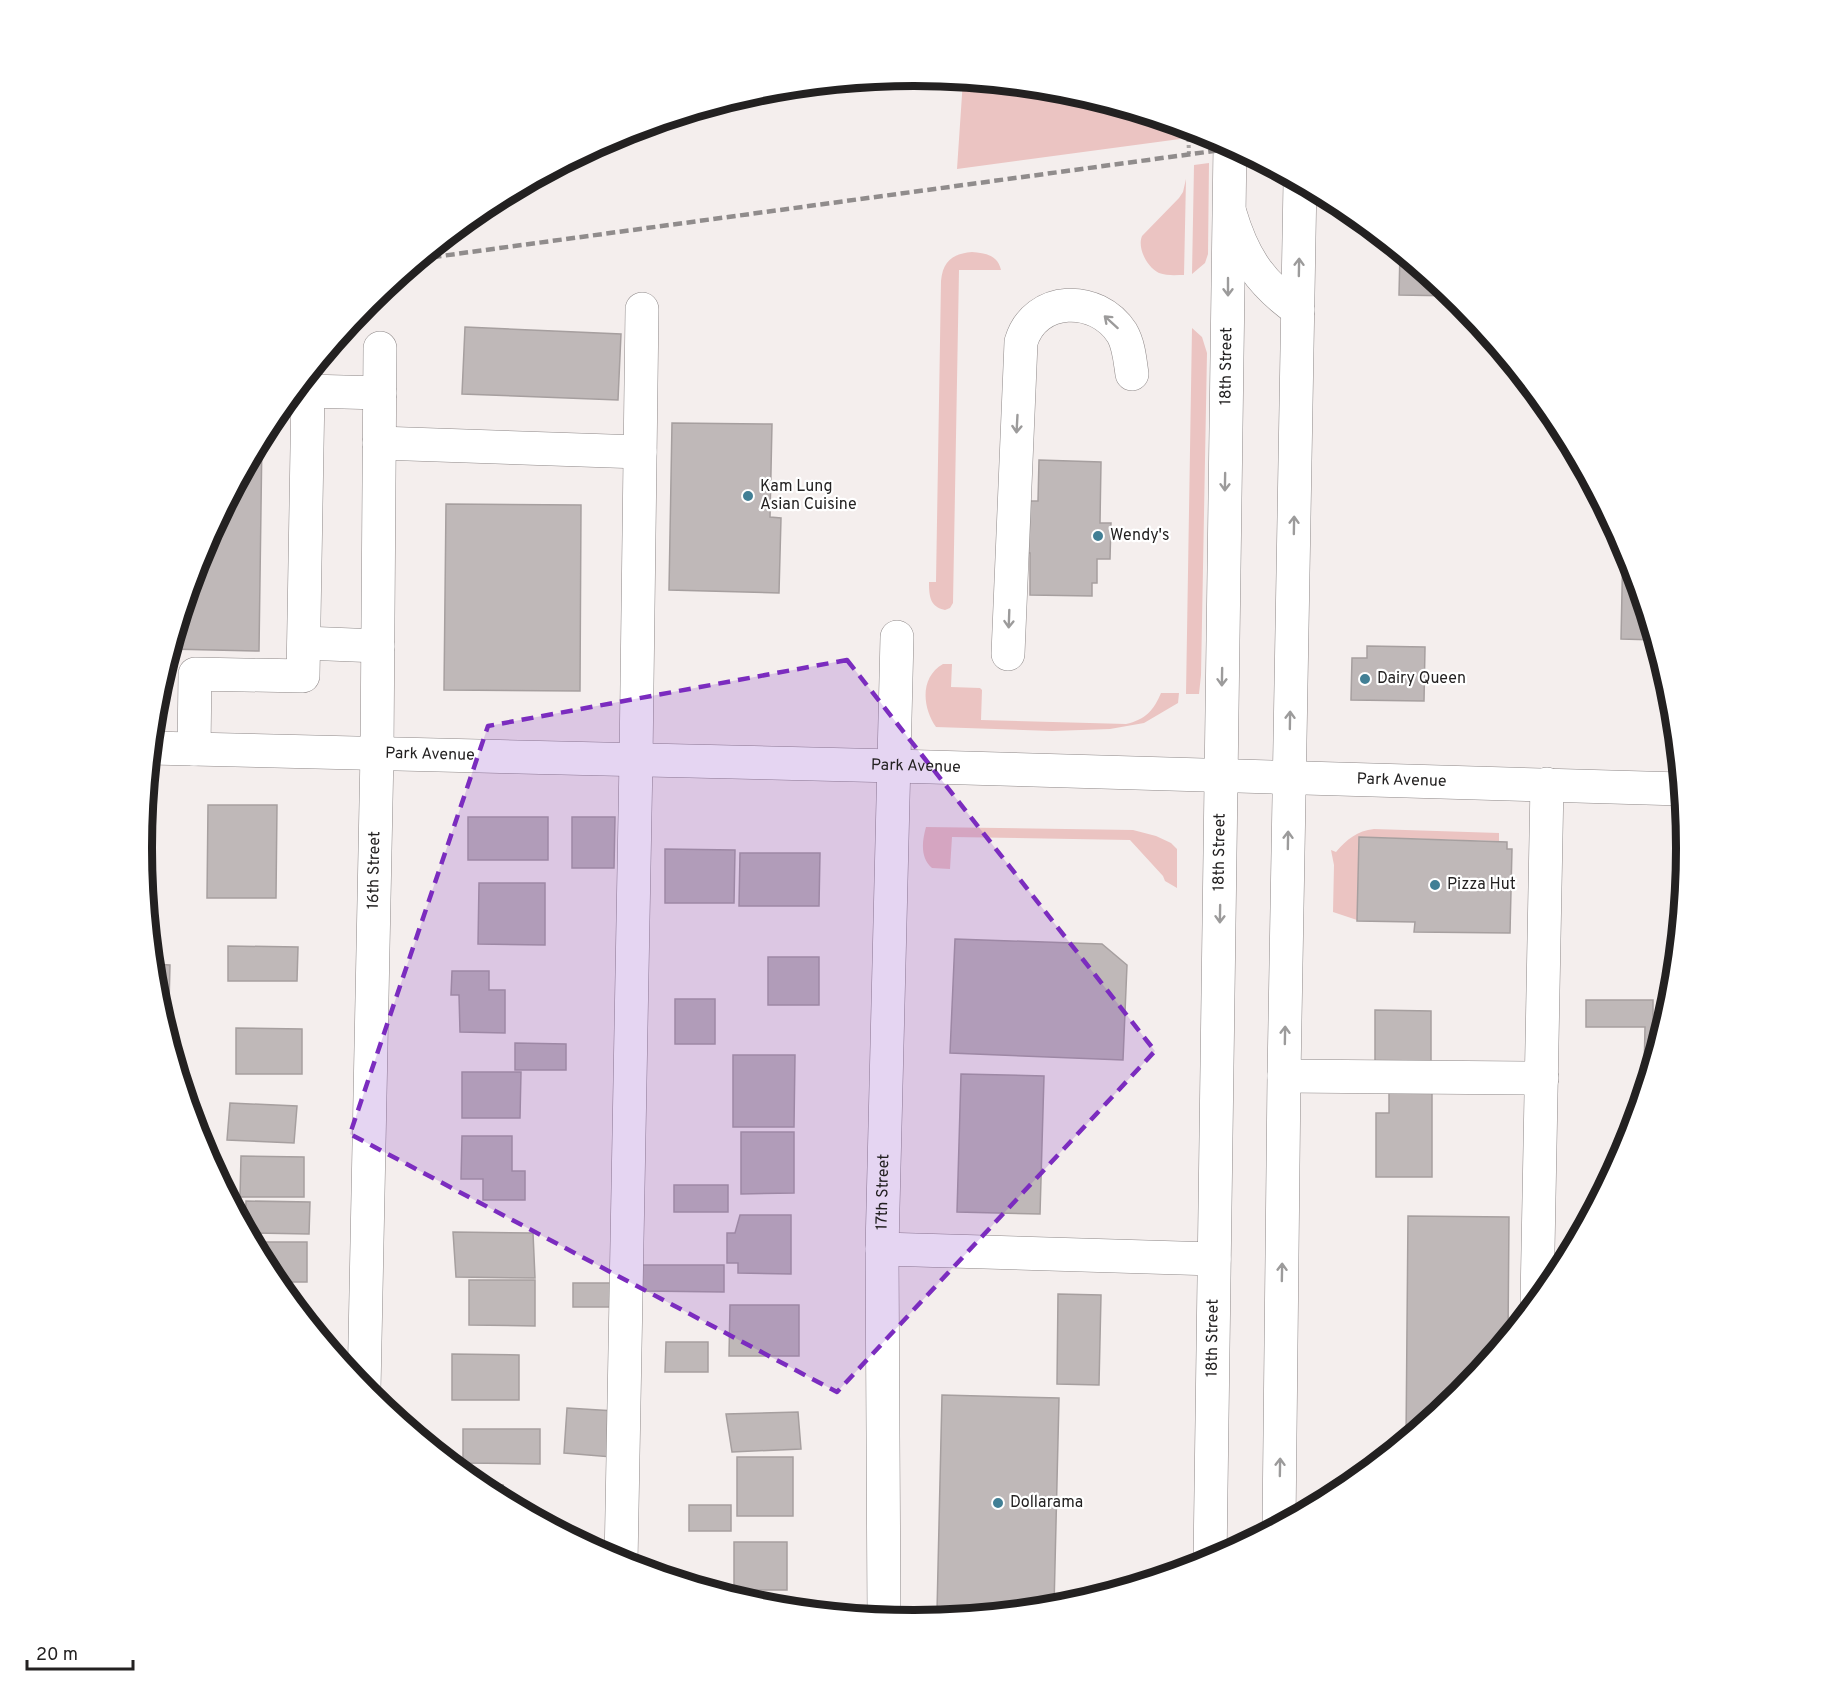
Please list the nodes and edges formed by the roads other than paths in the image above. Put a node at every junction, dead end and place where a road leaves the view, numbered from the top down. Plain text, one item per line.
1 (1230, 155) edge
2 (1300, 191) edge
3 (1229, 208) junction
4 (642, 309) dead end
5 (1298, 310) junction
6 (380, 348) dead end
7 (1132, 374) dead end
8 (380, 393) junction
9 (380, 443) junction
10 (640, 452) junction
11 (897, 637) dead end
12 (304, 643) junction
13 (378, 645) junction
14 (1008, 654) dead end
15 (158, 748) edge
16 (194, 749) junction
17 (377, 753) junction
18 (636, 760) junction
19 (895, 766) junction
20 (1221, 776) junction
21 (1289, 778) junction
22 (1547, 784) junction
23 (1674, 789) edge
24 (1284, 1076) junction
25 (1542, 1078) junction
26 (882, 1249) junction
27 (1214, 1259) junction
28 (1537, 1287) edge
29 (364, 1376) edge
30 (1279, 1517) edge
31 (1210, 1550) edge
32 (621, 1552) edge
33 (884, 1609) edge

1 - 3 street, 18th Street
5 -> 2 street
3 - 5 street
3 -> 20 street, 18th Street
4 - 10 street
21 -> 5 street
6 - 8 street, 16th Street
7 -> 14 street
8 - 9 street, 16th Street
8 - 12 street
9 - 10 street
9 - 13 street, 16th Street
10 - 18 street
11 - 19 street, 17th Street
12 - 13 street
12 - 16 street
13 - 17 street, 16th Street
15 - 16 street, Park Avenue
16 - 17 street, Park Avenue
17 - 18 street, Park Avenue
17 - 29 street, 16th Street
18 - 19 street, Park Avenue
18 - 32 street
19 - 20 street, Park Avenue
19 - 26 street, 17th Street
20 - 21 street, Park Avenue
20 -> 27 street, 18th Street
21 - 22 street, Park Avenue
24 -> 21 street
22 - 23 street, Park Avenue
22 - 25 street
24 - 25 street
30 -> 24 street
25 - 28 street
26 - 27 street
26 - 33 street, 17th Street
27 - 31 street, 18th Street

